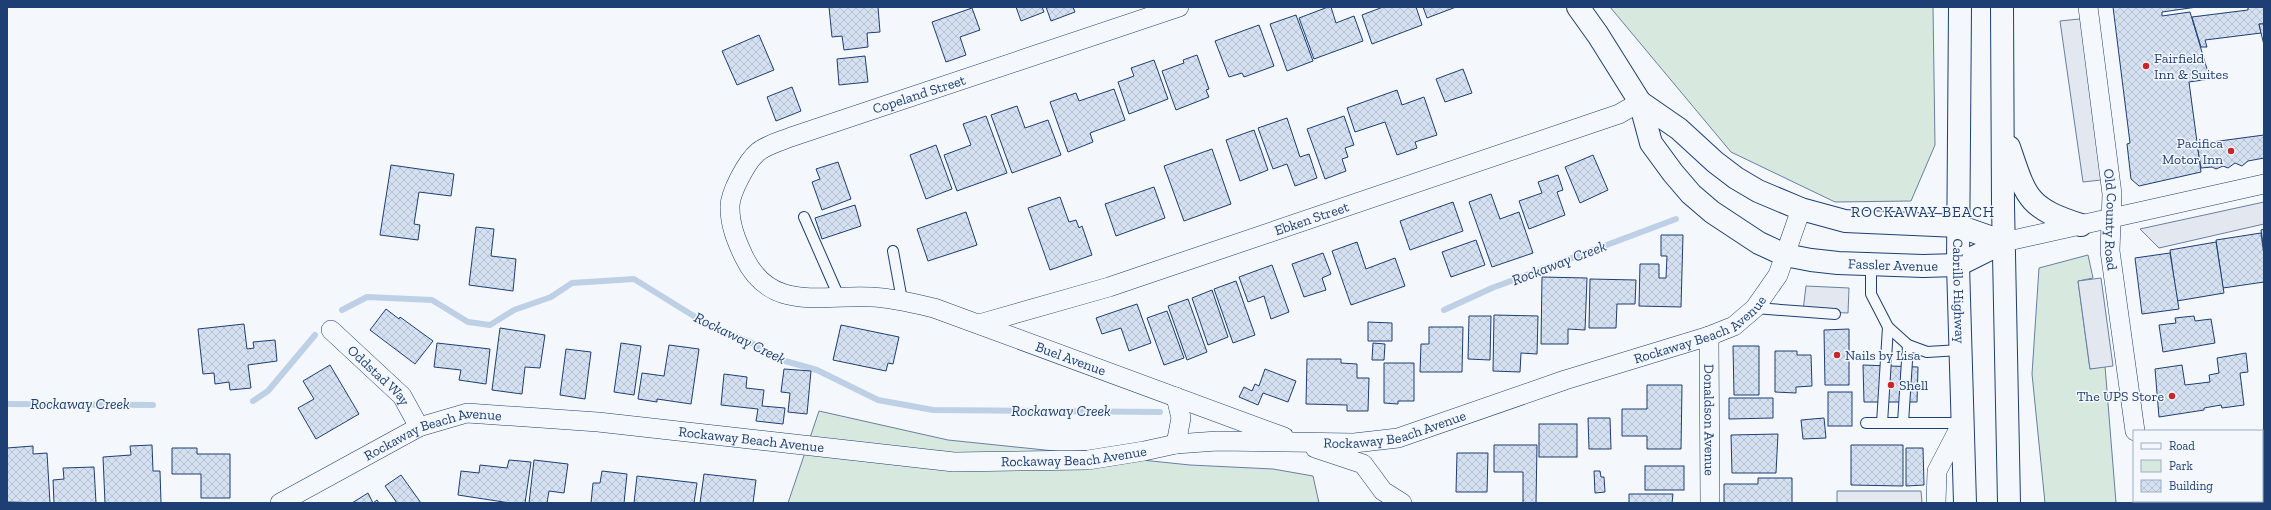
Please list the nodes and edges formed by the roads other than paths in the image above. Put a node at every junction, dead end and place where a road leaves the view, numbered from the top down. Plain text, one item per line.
1 (1179, 7) edge
2 (1578, 7) edge
3 (1960, 7) edge
4 (2002, 7) edge
5 (2088, 7) edge
6 (1640, 102) junction
7 (2002, 130) junction
8 (2264, 184) edge
9 (1801, 209) junction
10 (804, 217) dead end
11 (2111, 219) junction
12 (2081, 225) junction
13 (1958, 226) junction
14 (2004, 242) junction
15 (738, 246) joint
16 (893, 251) dead end
17 (1785, 255) junction
18 (1871, 264) junction
19 (1958, 266) junction
20 (839, 297) junction
21 (902, 300) junction
22 (1755, 308) junction
23 (1835, 314) dead end
24 (978, 324) junction
25 (1888, 327) junction
26 (331, 330) dead end
27 (1709, 336) junction
28 (1908, 345) junction
29 (1960, 350) junction
30 (1176, 397) junction
31 (1866, 423) dead end
32 (1882, 423) junction
33 (1902, 423) junction
34 (1962, 423) junction
35 (419, 428) junction
36 (2135, 430) edge
37 (1297, 442) junction
38 (1176, 444) junction
39 (280, 503) edge
40 (1402, 503) edge
41 (1710, 503) edge
42 (1936, 503) edge
43 (1966, 503) edge
44 (2009, 503) edge

1 - 15 street, Copeland Street
2 - 6 main road, Fassler Avenue
3 - 13 main road, Cabrillo Highway
4 - 7 main road
5 - 11 street, Old County Road
6 - 9 main road, Fassler Avenue
6 - 17 main road, Fassler Avenue
6 - 24 street, Ebken Street
7 - 12 main road
7 - 14 main road
8 - 11 street
9 - 13 main road, Fassler Avenue
9 - 17 street, Rockaway Beach Avenue
10 - 20 lane
11 - 12 street
11 - 36 street, Old County Road
12 - 14 street
13 - 14 main road, Fassler Avenue
13 - 19 main road, Cabrillo Highway
14 - 19 main road, Fassler Avenue
14 - 44 main road
15 - 20 street, Buel Avenue
16 - 21 lane
17 - 18 main road, Fassler Avenue
17 - 22 street, Rockaway Beach Avenue
18 - 19 main road, Fassler Avenue
18 - 25 lane
19 - 29 main road, Cabrillo Highway
20 - 21 street, Buel Avenue
21 - 24 street, Buel Avenue
22 - 23 lane
22 - 27 street, Rockaway Beach Avenue
24 - 30 street, Buel Avenue
25 - 28 lane
25 - 32 lane
26 - 35 street, Oddstad Way
27 - 37 street, Rockaway Beach Avenue
27 - 41 street, Donaldson Avenue
28 - 29 lane
28 - 33 lane
29 - 34 main road, Cabrillo Highway
30 - 37 street, Buel Avenue
30 - 38 street
31 - 32 lane
32 - 33 lane
33 - 34 lane
34 - 42 street
34 - 43 main road, Cabrillo Highway
35 - 38 street, Rockaway Beach Avenue
35 - 39 street, Rockaway Beach Avenue
37 - 38 street, Rockaway Beach Avenue
37 - 40 street, Buel Avenue

